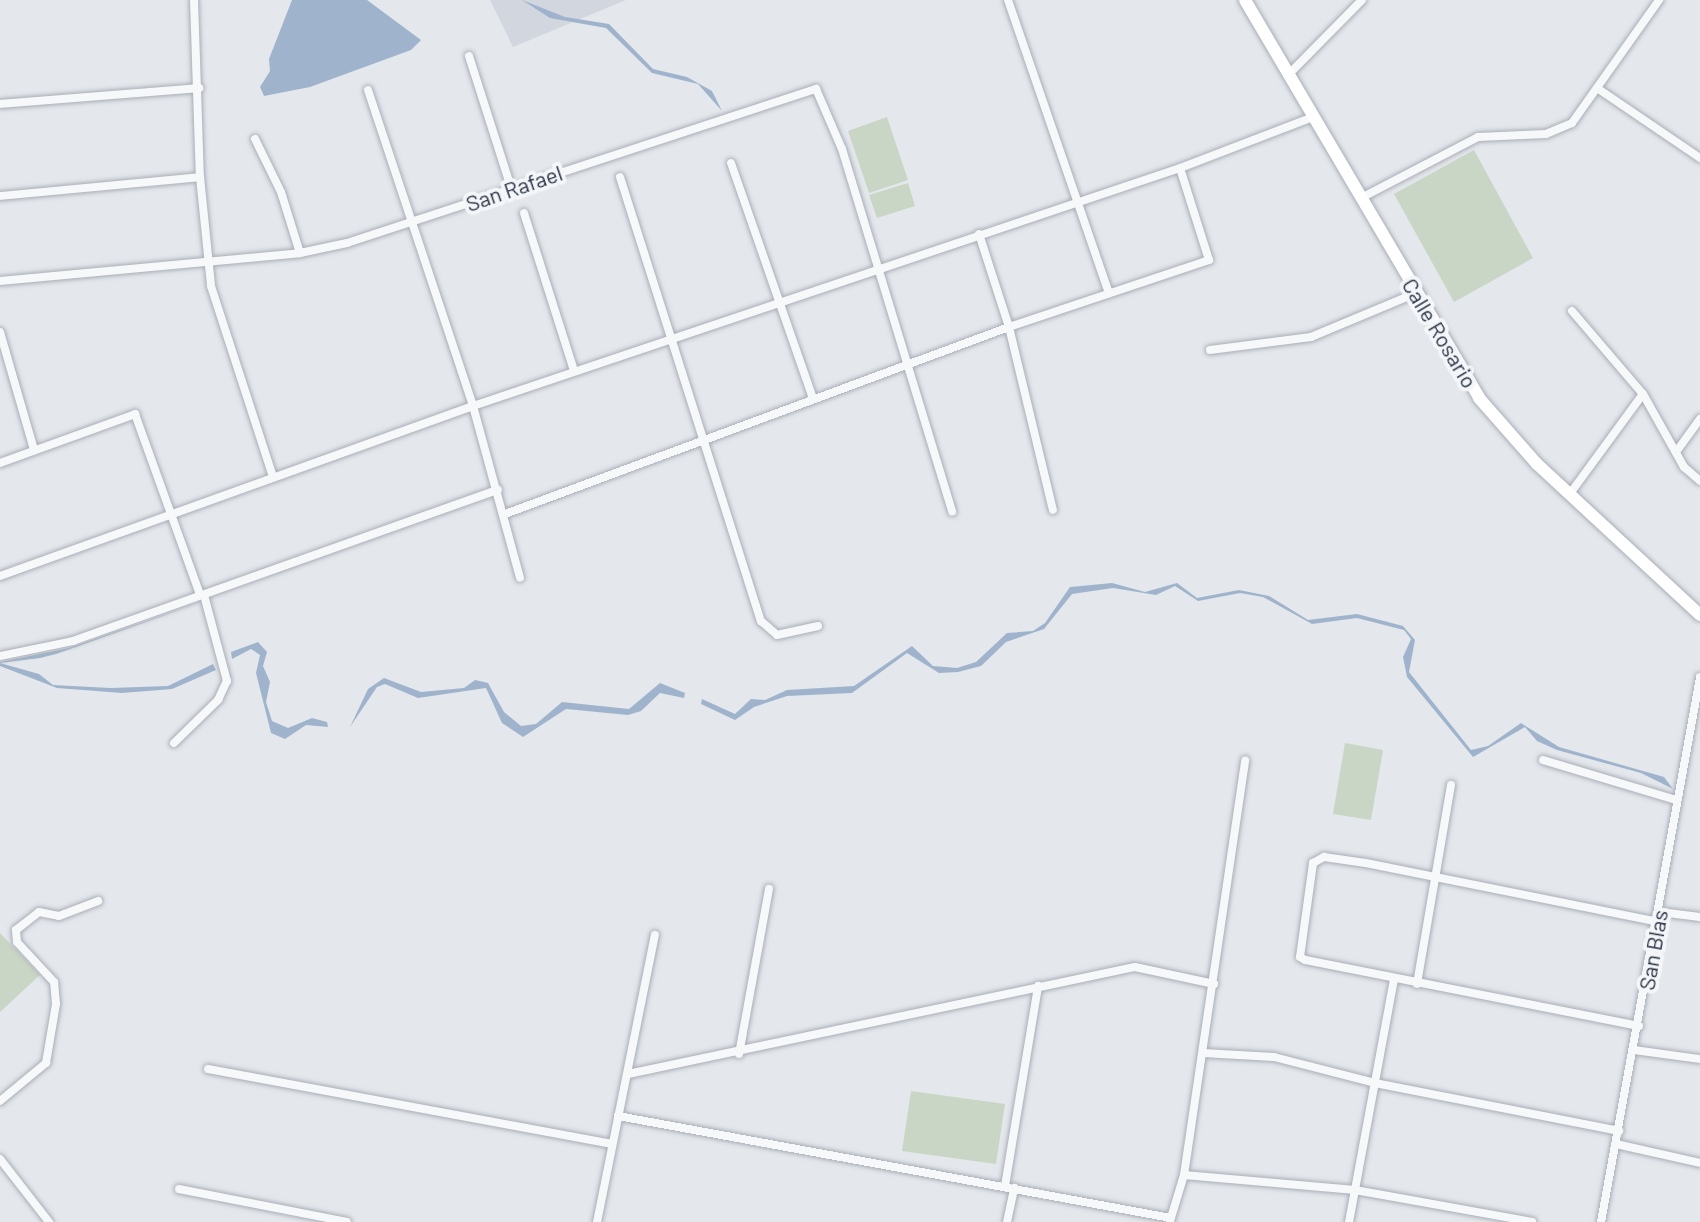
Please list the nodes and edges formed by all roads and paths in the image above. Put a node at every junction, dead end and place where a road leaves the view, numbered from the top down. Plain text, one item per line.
1 (194, 0) edge
2 (1008, 0) edge
3 (1245, 0) edge
4 (1362, 0) edge
5 (1659, 0) edge
6 (469, 56) dead end
7 (1289, 74) junction
8 (199, 88) junction
9 (1597, 88) junction
10 (368, 90) dead end
11 (0, 104) edge
12 (1313, 117) junction
13 (255, 139) dead end
14 (1700, 158) edge
15 (731, 163) dead end
16 (1180, 168) junction
17 (200, 177) junction
18 (620, 177) dead end
19 (511, 188) junction
20 (0, 196) edge
21 (1361, 198) junction
22 (1078, 199) junction
23 (524, 213) dead end
24 (413, 224) junction
25 (979, 234) junction
26 (300, 253) junction
27 (207, 258) junction
28 (878, 267) junction
29 (0, 281) edge
30 (1109, 293) junction
31 (1416, 293) junction
32 (780, 303) junction
33 (1572, 311) dead end
34 (1009, 327) junction
35 (0, 332) edge
36 (671, 338) junction
37 (1210, 350) dead end
38 (909, 366) junction
39 (574, 371) junction
40 (1643, 394) junction
41 (813, 399) junction
42 (473, 406) junction
43 (1700, 419) edge
44 (703, 439) junction
45 (34, 450) junction
46 (1676, 452) junction
47 (0, 463) edge
48 (273, 477) junction
49 (1700, 481) edge
50 (498, 490) junction
51 (1569, 495) junction
52 (1053, 510) dead end
53 (952, 512) dead end
54 (505, 514) junction
55 (173, 516) junction
56 (0, 576) edge
57 (520, 578) dead end
58 (202, 595) junction
59 (1699, 611) edge
60 (818, 626) dead end
61 (0, 656) edge
62 (1700, 677) edge
63 (174, 743) dead end
64 (1245, 760) dead end
65 (1543, 760) dead end
66 (1451, 785) dead end
67 (1676, 800) junction
68 (1436, 877) junction
69 (769, 889) dead end
70 (98, 901) dead end
71 (1660, 912) junction
72 (1700, 917) edge
73 (1658, 922) junction
74 (655, 935) dead end
75 (1394, 979) junction
76 (1214, 984) junction
77 (1417, 984) junction
78 (1038, 986) junction
79 (1639, 1026) junction
80 (1634, 1050) junction
81 (1203, 1053) junction
82 (739, 1054) junction
83 (1700, 1059) edge
84 (208, 1069) dead end
85 (628, 1074) junction
86 (1375, 1083) junction
87 (0, 1101) edge
88 (618, 1116) junction
89 (1619, 1131) junction
90 (611, 1144) junction
91 (1616, 1144) junction
92 (0, 1159) edge
93 (1700, 1163) edge
94 (1184, 1175) junction
95 (1010, 1187) junction
96 (179, 1189) dead end
97 (1355, 1190) junction
98 (1171, 1220) edge
99 (49, 1222) edge
100 (347, 1222) edge
101 (597, 1222) edge
102 (1007, 1222) edge
103 (1349, 1222) edge
104 (1532, 1222) edge
105 (1601, 1222) edge

1 - 8 street
2 - 22 street
3 - 7 main road, Calle Rosario
4 - 7 street
5 - 9 street
6 - 19 street
7 - 12 main road, Calle Rosario
8 - 11 street
8 - 17 street
9 - 14 street
9 - 21 street
10 - 24 street
12 - 16 street
12 - 21 main road, Calle Rosario
13 - 26 street
15 - 32 street
16 - 22 street
16 - 30 street
17 - 20 street
17 - 27 street
18 - 36 street
19 - 24 street, San Rafael
19 - 28 street, San Rafael
21 - 31 main road, Calle Rosario
22 - 25 street
22 - 30 street
23 - 39 street
24 - 26 street, San Rafael
24 - 42 street
25 - 28 street
25 - 34 street
26 - 27 street, San Rafael
27 - 29 street, San Rafael
27 - 48 street
28 - 32 street
28 - 38 street
30 - 34 street
31 - 37 street
31 - 51 main road, Calle Rosario
32 - 36 street
32 - 41 street
33 - 40 street
34 - 38 street
34 - 52 street
35 - 45 street
36 - 39 street
36 - 44 street
38 - 41 street
38 - 53 street
39 - 42 street
40 - 46 street
40 - 51 street
41 - 44 street
42 - 48 street
42 - 50 street
43 - 46 street
44 - 54 street
44 - 60 street
45 - 47 street
45 - 55 street
46 - 49 street
48 - 55 street
50 - 54 street
50 - 58 street
51 - 59 main road, Calle Rosario
54 - 57 street
55 - 56 street
55 - 58 street
58 - 61 street
58 - 63 street
62 - 67 street, San Blas
64 - 76 street
65 - 67 street
66 - 68 street
67 - 71 street, San Blas
68 - 73 street
68 - 75 street
68 - 77 street
69 - 82 street
70 - 87 street
71 - 72 street
71 - 73 street, San Blas
73 - 79 street, San Blas
74 - 85 street
75 - 77 street
75 - 86 street
76 - 78 street
76 - 81 street
77 - 79 street
78 - 82 street
78 - 95 street
79 - 80 street, San Blas
80 - 83 street
80 - 89 street, San Blas
81 - 86 street
81 - 94 street
82 - 85 street
84 - 90 street
85 - 88 street
86 - 89 street
86 - 97 street
88 - 90 street
88 - 95 street
89 - 91 street, San Blas
90 - 101 street
91 - 93 street
91 - 105 street, San Blas
92 - 99 street
94 - 97 street
94 - 98 street
95 - 98 street
95 - 102 street
96 - 100 street
97 - 103 street
97 - 104 street

